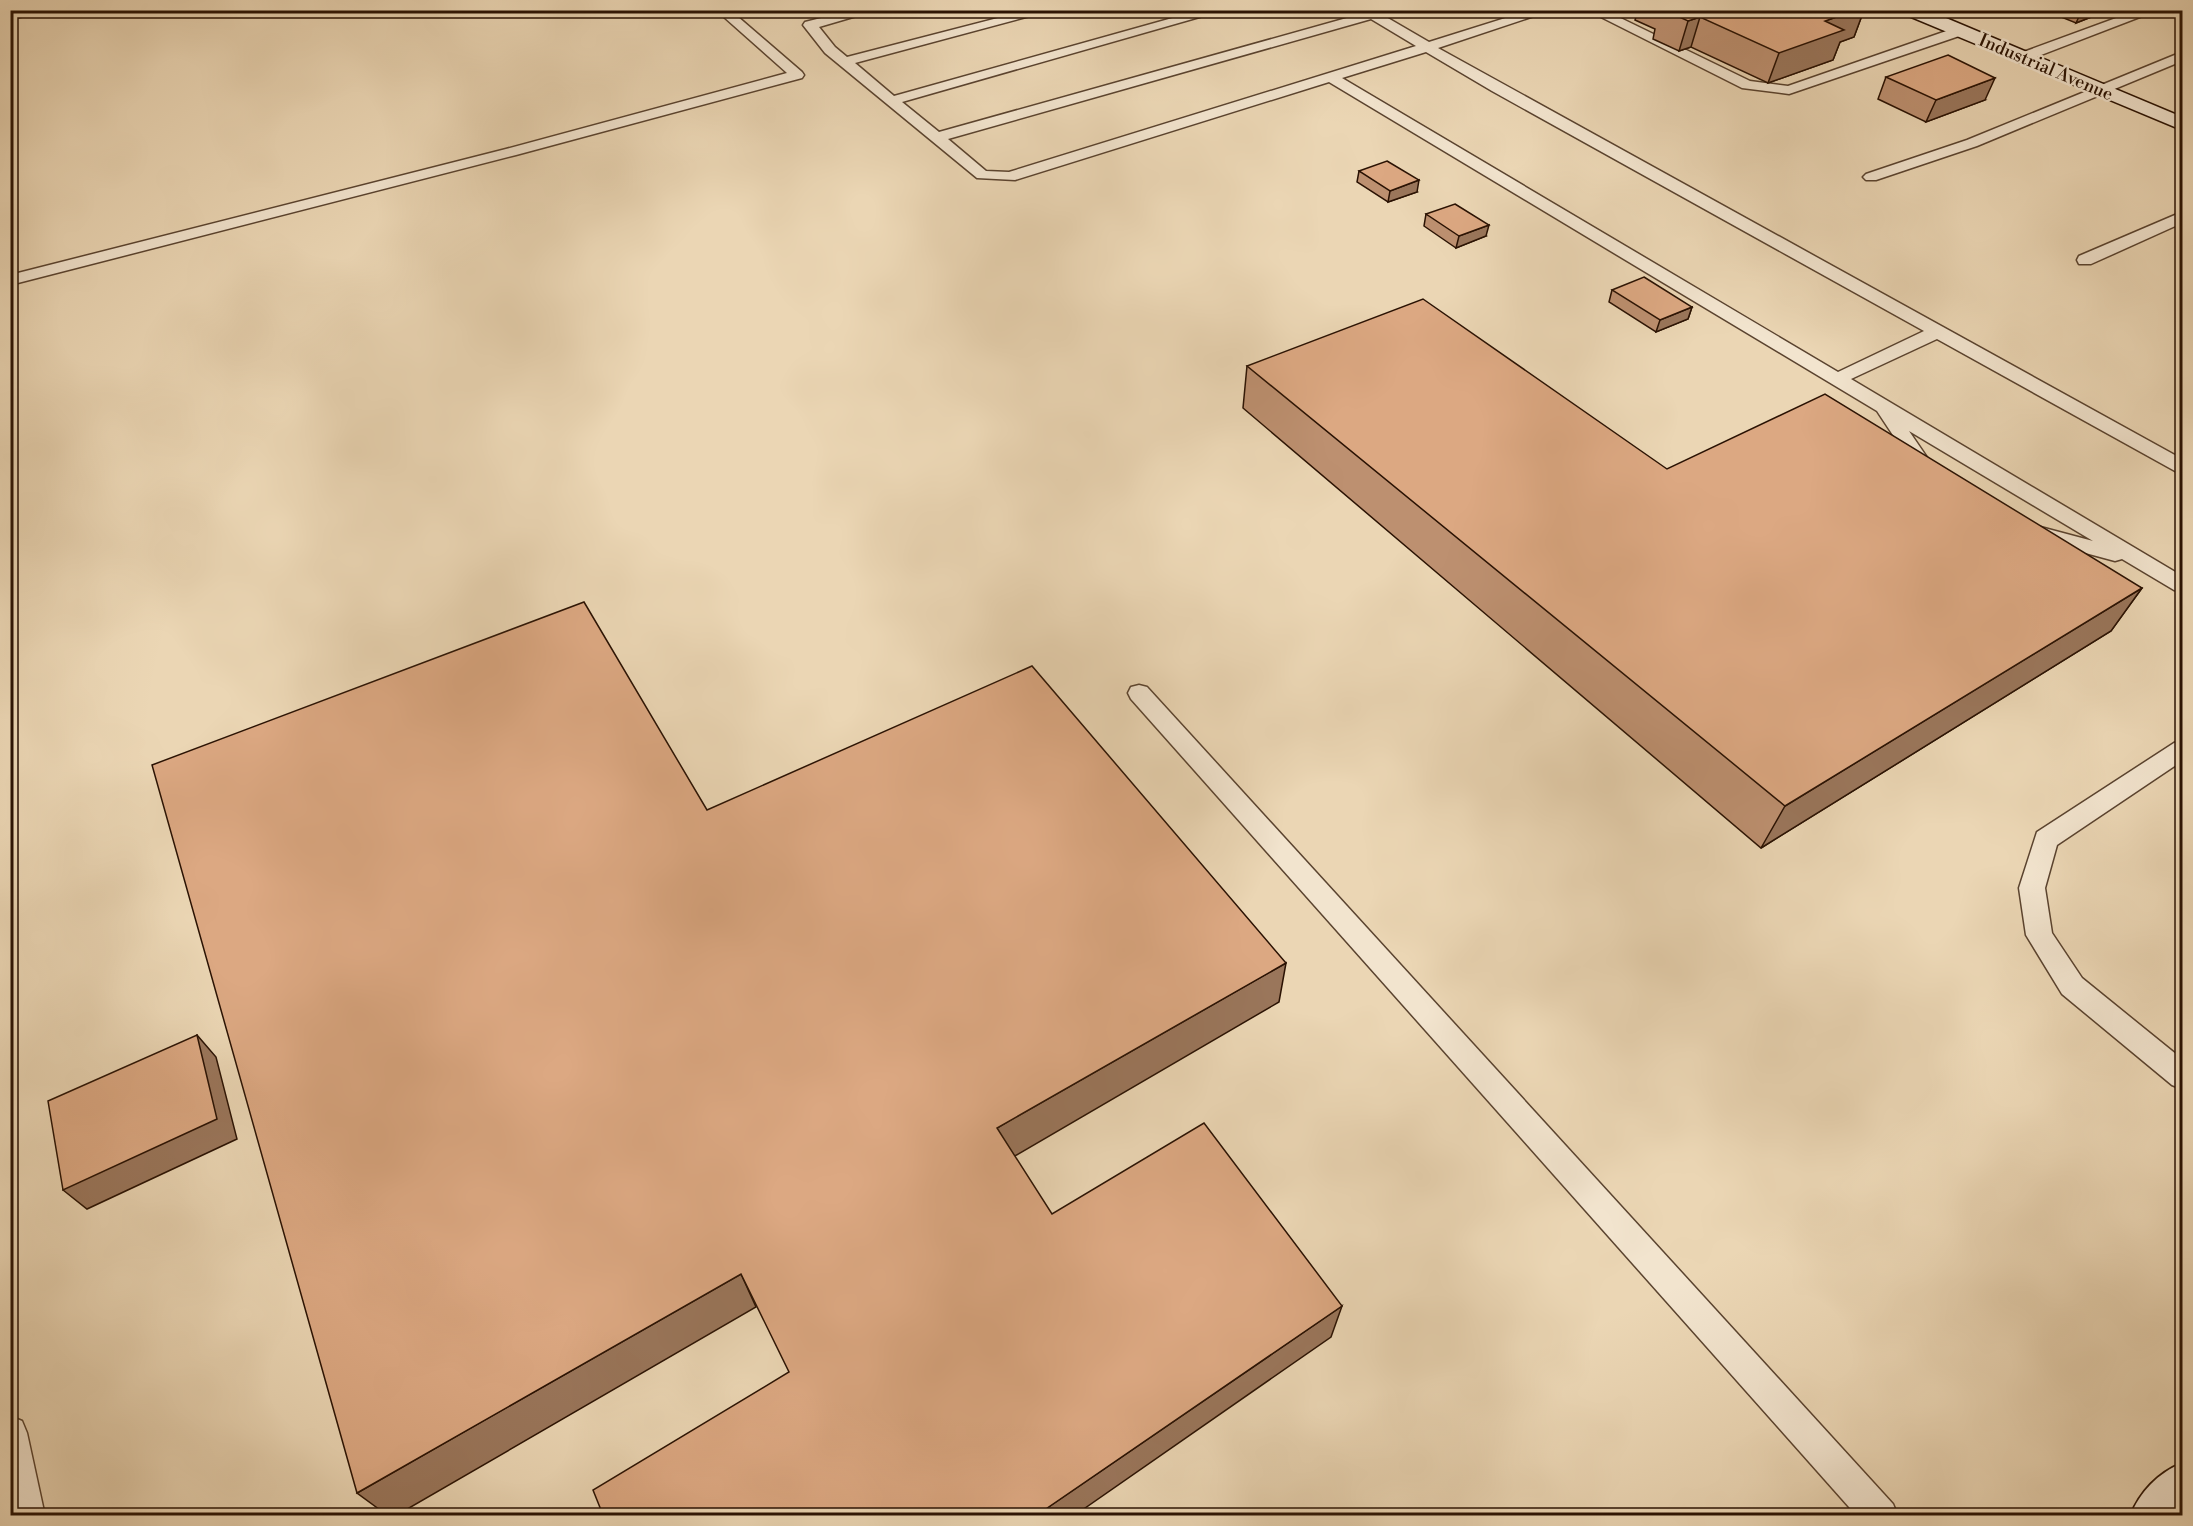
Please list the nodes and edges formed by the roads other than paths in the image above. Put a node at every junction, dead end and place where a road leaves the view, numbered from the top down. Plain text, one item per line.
1 (34, 10) edge
2 (722, 10) edge
3 (871, 10) edge
4 (1046, 10) edge
5 (1218, 10) edge
6 (1545, 10) edge
7 (1593, 10) edge
8 (1910, 10) edge
9 (2152, 10) edge
10 (1368, 13) edge
11 (10, 15) edge
12 (1960, 32) junction
13 (1425, 47) junction
14 (2023, 57) junction
15 (2182, 57) edge
16 (844, 62) junction
17 (1330, 77) junction
18 (2103, 91) junction
19 (891, 100) junction
20 (2182, 124) edge
21 (936, 138) junction
22 (1871, 177) dead end
23 (2182, 217) edge
24 (2085, 260) dead end
25 (10, 280) edge
26 (1937, 332) junction
27 (1837, 379) junction
28 (1883, 407) junction
29 (2182, 467) edge
30 (1945, 483) edge
31 (2012, 523) edge
32 (2143, 561) junction
33 (2182, 585) edge
34 (1139, 693) dead end
35 (2182, 749) edge
36 (2182, 1076) edge
37 (10, 1433) edge
38 (2182, 1487) edge
39 (28, 1515) edge
40 (1881, 1515) edge
41 (2154, 1515) edge

1 - 11 lane
2 - 25 lane
3 - 16 lane
4 - 16 lane
5 - 19 lane
6 - 13 lane
7 - 12 lane
8 - 12 main road, Industrial Avenue
9 - 14 lane
10 - 13 lane
10 - 21 lane
12 - 14 main road, Industrial Avenue
13 - 17 lane
13 - 26 lane
14 - 18 main road, Industrial Avenue
15 - 18 lane
16 - 19 lane
17 - 21 lane
17 - 27 lane
18 - 20 main road, Industrial Avenue
18 - 22 lane
19 - 21 lane
23 - 24 lane
26 - 27 lane
26 - 29 lane
27 - 28 lane
28 - 30 lane
28 - 32 lane
31 - 32 lane
32 - 33 lane
34 - 40 lane
35 - 36 lane
37 - 39 lane
38 - 41 main road

